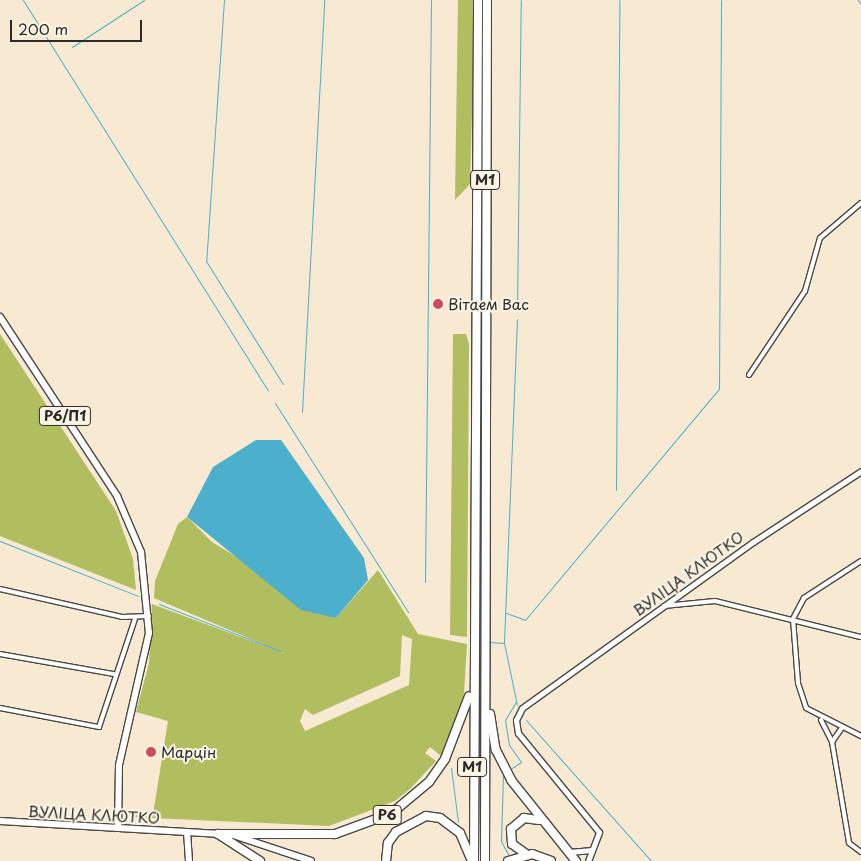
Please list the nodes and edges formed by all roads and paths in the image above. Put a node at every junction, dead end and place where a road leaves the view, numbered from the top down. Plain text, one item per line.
1 (478, 0) edge
2 (487, 0) edge
3 (861, 203) edge
4 (0, 317) edge
5 (749, 375) dead end
6 (861, 471) edge
7 (861, 561) edge
8 (0, 589) edge
9 (662, 607) junction
10 (150, 616) junction
11 (793, 619) junction
12 (135, 620) junction
13 (861, 637) edge
14 (0, 654) edge
15 (474, 672) junction
16 (114, 674) junction
17 (486, 688) junction
18 (0, 708) edge
19 (820, 719) junction
20 (841, 729) junction
21 (861, 736) edge
22 (832, 742) junction
23 (0, 820) edge
24 (541, 820) junction
25 (118, 828) junction
26 (187, 832) junction
27 (218, 834) junction
28 (593, 850) junction
29 (566, 851) junction
30 (861, 852) edge
31 (526, 854) junction
32 (189, 861) edge
33 (260, 861) edge
34 (311, 861) edge
35 (386, 861) edge
36 (473, 861) edge
37 (485, 861) edge
38 (508, 861) edge
39 (551, 861) edge
40 (576, 861) edge
41 (588, 861) edge

1 - 15 highway, М1
2 - 17 highway, М1
3 - 5 street
4 - 10 main road, Р6/П1
6 - 9 street, ВУЛІЦА КЛЮТКО
7 - 11 street
8 - 12 street
9 - 11 street
9 - 28 street, ВУЛІЦА КЛЮТКО
10 - 12 street
10 - 25 main road, Р6/П1
11 - 13 street
11 - 19 street
12 - 16 street
14 - 16 street
15 - 27 highway, Р6
15 - 36 highway, М1
16 - 18 street
17 - 24 highway
17 - 37 highway, М1
19 - 20 street
19 - 22 street
20 - 21 street
20 - 22 street
22 - 30 street
23 - 25 main road, ВУЛІЦА КЛЮТКО / Р6
24 - 29 highway
24 - 31 highway
25 - 26 main road, ВУЛІЦА КЛЮТКО / Р6
26 - 27 main road, Р6
26 - 32 main road
27 - 33 highway, Р6
27 - 34 main road, Р6
28 - 29 street
28 - 41 street, ВУЛІЦА КЛЮТКО
29 - 40 highway
31 - 38 highway
31 - 39 highway
35 - 36 highway, Р6

